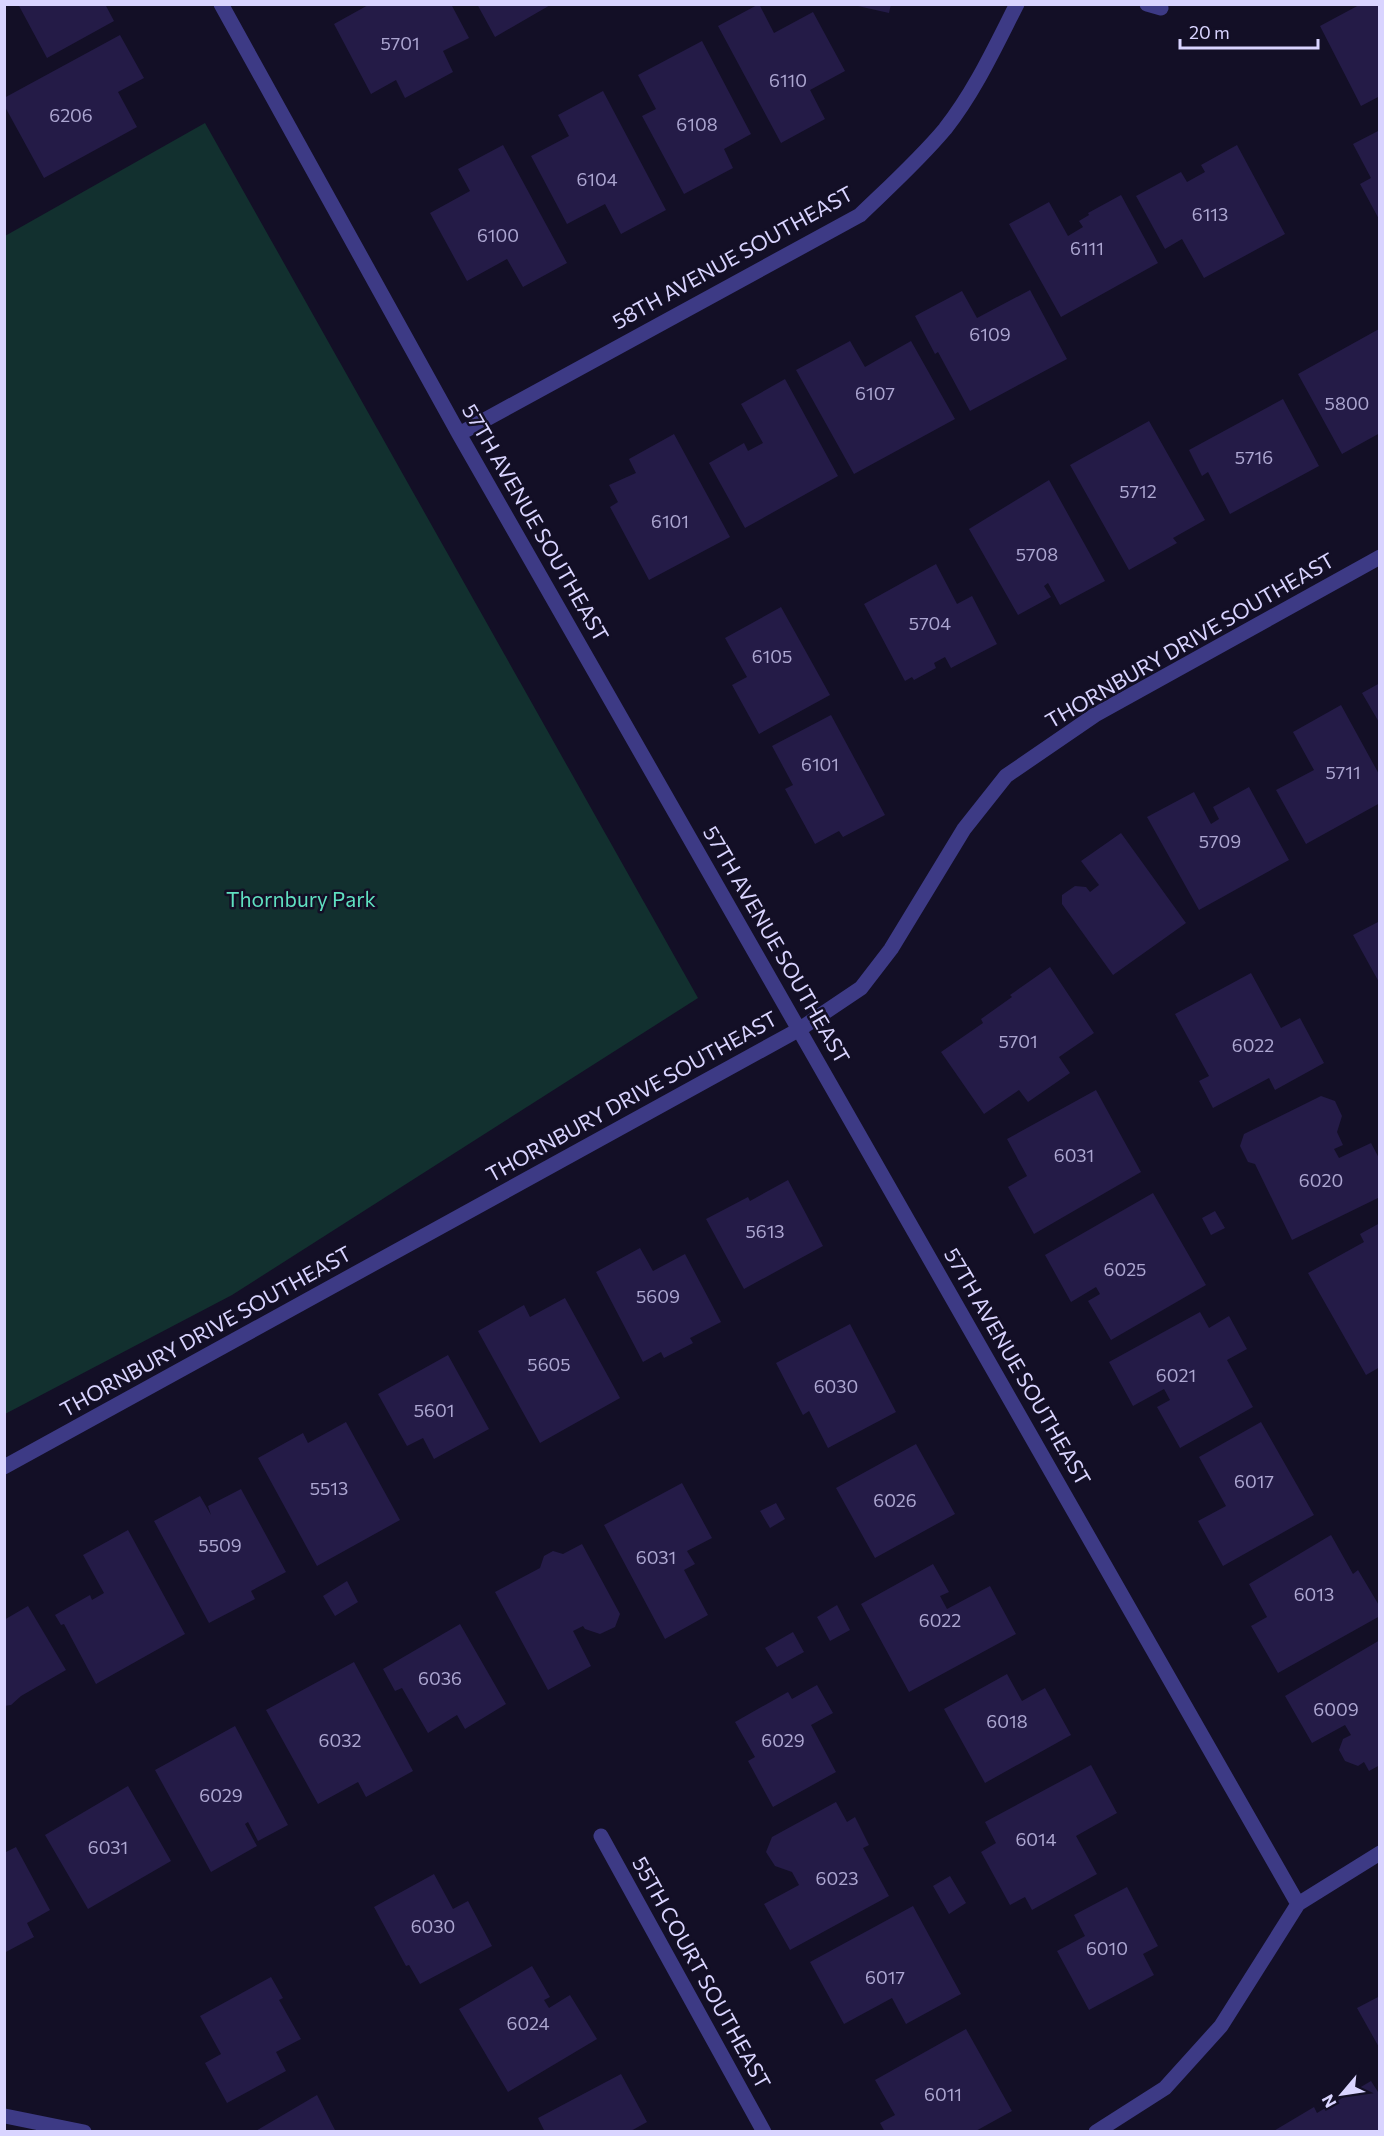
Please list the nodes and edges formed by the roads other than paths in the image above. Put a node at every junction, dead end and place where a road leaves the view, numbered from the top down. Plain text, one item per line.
1 (221, 4) edge
2 (1017, 4) edge
3 (459, 434) junction
4 (1380, 557) edge
5 (800, 1029) junction
6 (4, 1467) edge
7 (601, 1836) dead end
8 (1380, 1853) edge
9 (1298, 1904) junction
10 (5, 2116) edge
11 (84, 2132) edge
12 (764, 2132) edge
13 (1096, 2132) edge

1 - 3 street, 57TH AVENUE SOUTHEAST
2 - 3 street, 58TH AVENUE SOUTHEAST
3 - 5 street, 57TH AVENUE SOUTHEAST
4 - 5 street, THORNBURY DRIVE SOUTHEAST
5 - 6 street, THORNBURY DRIVE SOUTHEAST
5 - 9 street, 57TH AVENUE SOUTHEAST
7 - 12 street, 55TH COURT SOUTHEAST
8 - 9 street
9 - 13 street
10 - 11 street

